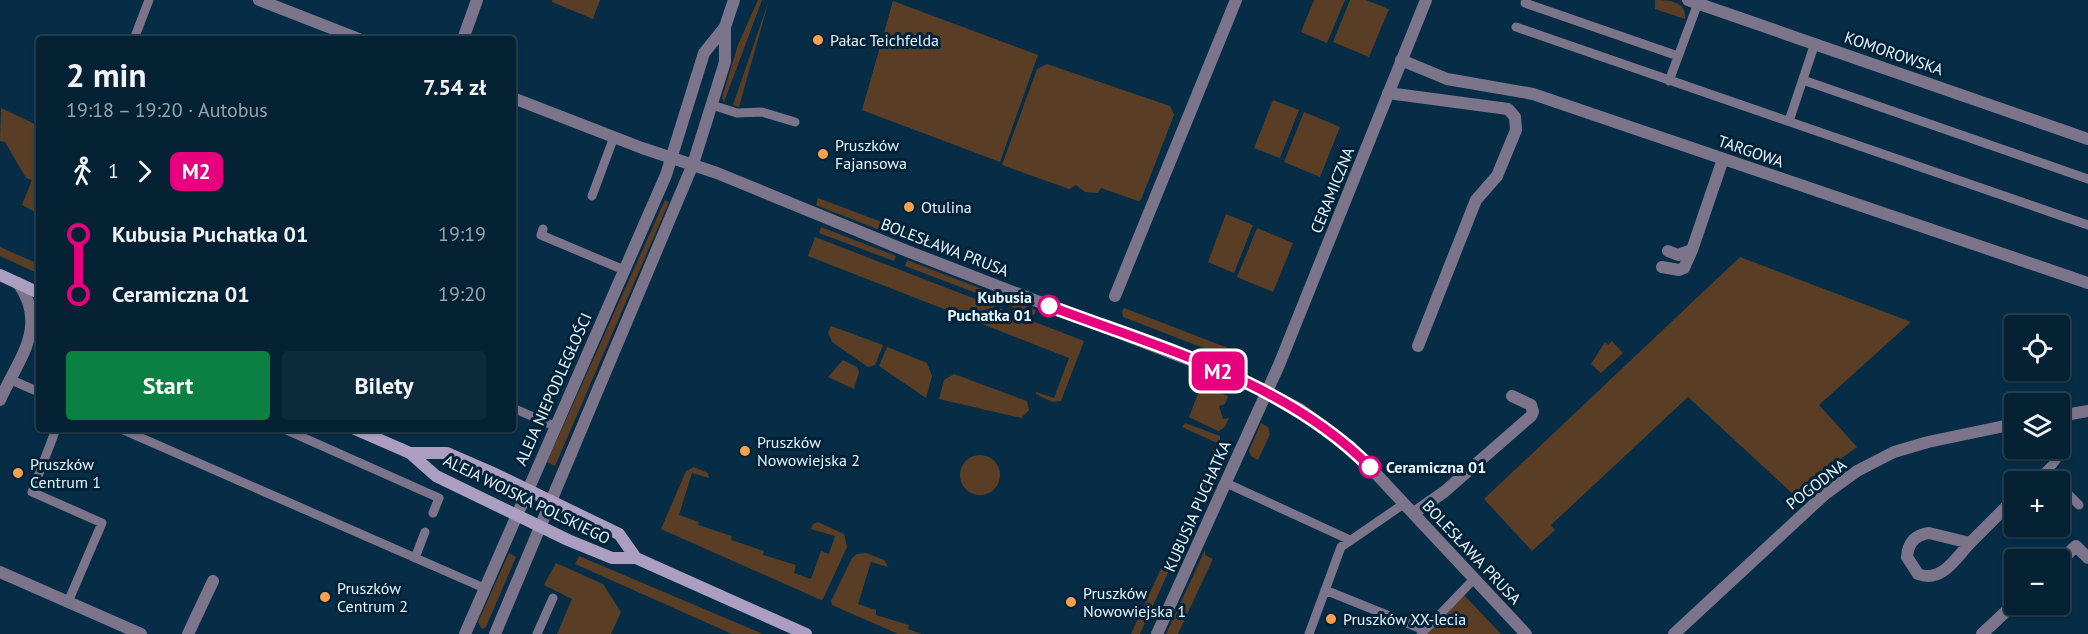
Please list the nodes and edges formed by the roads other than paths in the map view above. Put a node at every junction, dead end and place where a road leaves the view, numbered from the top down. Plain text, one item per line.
1 (149, 0) edge
2 (259, 0) edge
3 (477, 0) edge
4 (734, 0) edge
5 (1236, 0) edge
6 (1426, 0) edge
7 (1693, 2) edge
8 (1525, 3) dead end
9 (725, 27) junction
10 (1516, 27) dead end
11 (135, 36) edge
12 (351, 36) edge
13 (464, 36) edge
14 (1815, 43) junction
15 (1678, 56) junction
16 (1401, 60) junction
17 (1803, 80) junction
18 (1669, 81) junction
19 (1388, 93) junction
20 (516, 99) edge
21 (712, 105) junction
22 (1789, 121) junction
23 (795, 122) dead end
24 (614, 137) junction
25 (2088, 139) edge
26 (673, 158) junction
27 (1723, 159) junction
28 (693, 164) junction
29 (2088, 179) edge
30 (592, 196) dead end
31 (2088, 225) edge
32 (543, 229) dead end
33 (1692, 250) junction
34 (1668, 251) dead end
35 (1662, 267) dead end
36 (624, 270) junction
37 (0, 275) edge
38 (18, 283) junction
39 (2088, 283) edge
40 (36, 292) edge
41 (1115, 296) dead end
42 (35, 331) edge
43 (1418, 346) dead end
44 (9, 379) junction
45 (36, 391) edge
46 (1267, 391) junction
47 (1512, 396) dead end
48 (0, 400) edge
49 (516, 409) edge
50 (2088, 411) edge
51 (2070, 414) edge
52 (554, 426) junction
53 (2004, 426) edge
54 (55, 432) edge
55 (128, 432) edge
56 (291, 432) edge
57 (362, 432) edge
58 (410, 453) junction
59 (2058, 459) edge
60 (2046, 471) edge
61 (1226, 483) junction
62 (527, 490) junction
63 (2070, 496) edge
64 (550, 501) junction
65 (1404, 503) junction
66 (2079, 505) dead end
67 (2004, 509) edge
68 (433, 513) dead end
69 (1414, 513) junction
70 (516, 515) junction
71 (540, 527) junction
72 (425, 532) dead end
73 (1350, 540) junction
74 (1970, 543) junction
75 (2070, 552) edge
76 (415, 558) junction
77 (636, 558) junction
78 (2088, 558) edge
79 (0, 572) edge
80 (1474, 579) junction
81 (213, 581) dead end
82 (484, 588) junction
83 (1325, 590) junction
84 (553, 598) dead end
85 (68, 602) junction
86 (2004, 613) edge
87 (1423, 632) edge
88 (141, 634) edge
89 (188, 634) edge
90 (465, 634) edge
91 (495, 634) edge
92 (537, 634) edge
93 (806, 634) edge
94 (1157, 634) edge
95 (1309, 634) edge
96 (1526, 634) edge
97 (1674, 634) edge
98 (1982, 634) edge

1 - 11 lane
2 - 12 street
3 - 13 street
4 - 9 street
5 - 41 street
6 - 16 street, CERAMICZNA
7 - 14 street, KOMOROWSKA
7 - 15 lane
8 - 15 lane
9 - 21 street
9 - 26 street, ALEJA NIEPODLEGŁOŚCI
10 - 18 lane
14 - 17 lane
14 - 25 street, KOMOROWSKA
15 - 18 lane
16 - 19 street, CERAMICZNA
16 - 27 street, TARGOWA
17 - 22 lane
17 - 29 lane
18 - 22 lane
19 - 43 street
19 - 46 street, CERAMICZNA
20 - 24 street, BOLESŁAWA PRUSA
21 - 23 lane
21 - 28 street
22 - 31 lane
24 - 26 street, BOLESŁAWA PRUSA
24 - 30 lane
26 - 28 street, BOLESŁAWA PRUSA
26 - 36 street, ALEJA NIEPODLEGŁOŚCI
27 - 33 street
27 - 39 street, TARGOWA
28 - 46 street, BOLESŁAWA PRUSA
28 - 64 street
32 - 36 lane
33 - 34 street
33 - 35 street
36 - 52 street, ALEJA NIEPODLEGŁOŚCI
37 - 38 main road
38 - 40 main road
38 - 42 street
42 - 44 street
44 - 45 lane
44 - 48 street
46 - 61 street, KUBUSIA PUCHATKA
46 - 65 street, BOLESŁAWA PRUSA
47 - 69 street
49 - 52 lane
50 - 51 street
52 - 62 street, ALEJA NIEPODLEGŁOŚCI
53 - 97 street, POGODNA
54 - 85 lane
55 - 76 lane
56 - 68 lane
57 - 58 main road, ALEJA WOJSKA POLSKIEGO
58 - 62 main road, ALEJA WOJSKA POLSKIEGO
58 - 70 main road, ALEJA WOJSKA POLSKIEGO
59 - 60 lane
61 - 73 lane
61 - 94 street, KUBUSIA PUCHATKA
62 - 64 main road, ALEJA WOJSKA POLSKIEGO
62 - 70 street, ALEJA NIEPODLEGŁOŚCI
63 - 66 lane
64 - 71 street
64 - 77 main road, ALEJA WOJSKA POLSKIEGO
65 - 69 street, BOLESŁAWA PRUSA
65 - 73 lane
67 - 74 street
69 - 80 street, BOLESŁAWA PRUSA
70 - 71 main road, ALEJA WOJSKA POLSKIEGO
70 - 82 street, ALEJA NIEPODLEGŁOŚCI
71 - 77 main road, ALEJA WOJSKA POLSKIEGO
71 - 91 street
72 - 76 lane
73 - 83 lane
74 - 74 street
75 - 78 street
76 - 82 lane
77 - 93 main road, ALEJA WOJSKA POLSKIEGO
79 - 85 street
80 - 87 lane
80 - 96 street, BOLESŁAWA PRUSA
81 - 89 street
82 - 90 street, ALEJA NIEPODLEGŁOŚCI
83 - 87 lane
83 - 95 lane
84 - 92 lane
85 - 88 street
86 - 98 street

